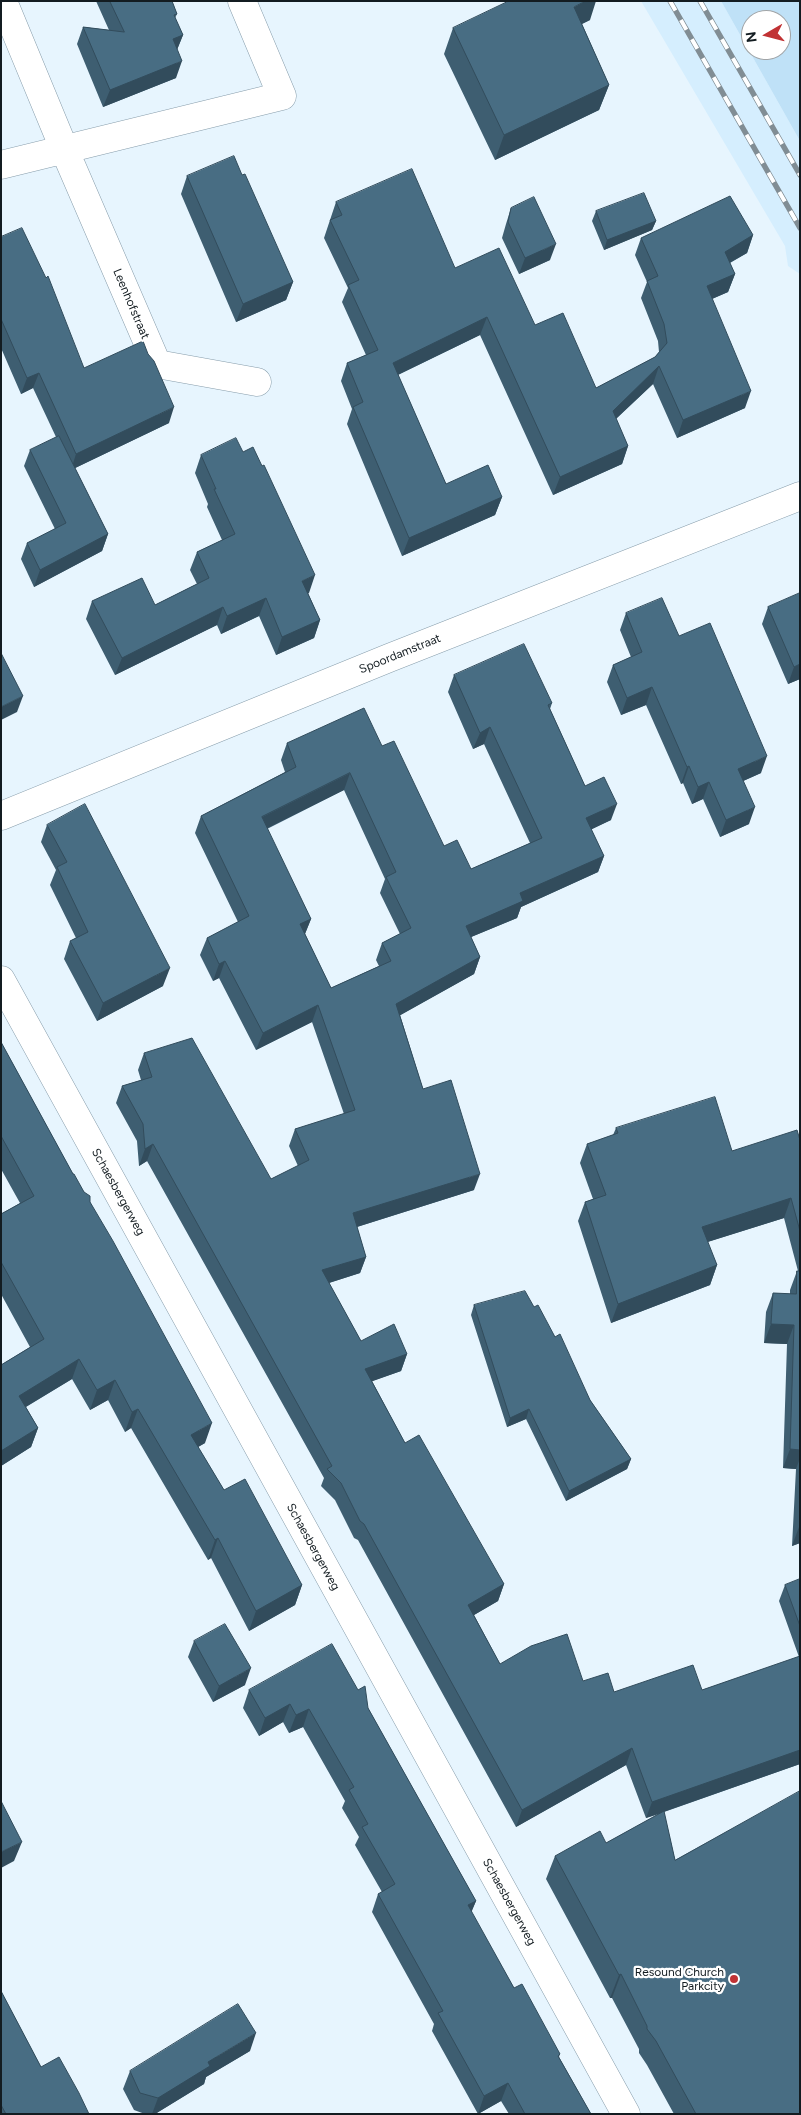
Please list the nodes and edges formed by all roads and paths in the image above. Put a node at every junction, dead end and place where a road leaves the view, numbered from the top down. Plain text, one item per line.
1 (242, 1) edge
2 (5, 6) dead end
3 (65, 150) junction
4 (1, 165) edge
5 (257, 382) dead end
6 (800, 496) edge
7 (1, 816) edge
8 (1, 980) edge
9 (626, 2114) edge

1 - 3 street
2 - 3 street, Leenhofstraat
3 - 4 street
3 - 5 street, Leenhofstraat
6 - 7 street, Spoordamstraat
8 - 9 street, Schaesbergerweg

